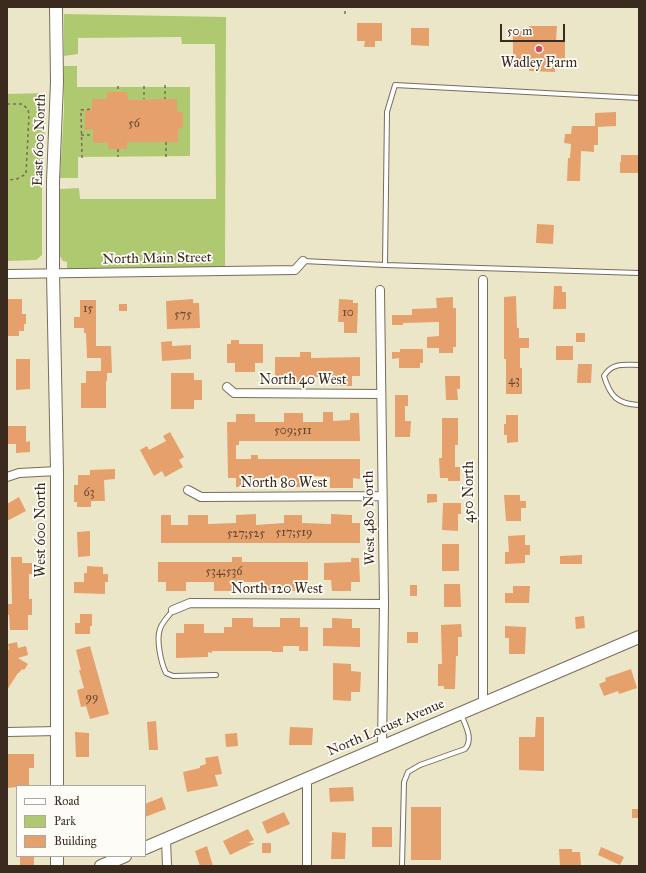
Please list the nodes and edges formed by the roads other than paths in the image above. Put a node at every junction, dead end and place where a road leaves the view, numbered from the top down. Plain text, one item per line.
1 (56, 7) edge
2 (639, 98) edge
3 (303, 261) joint
4 (385, 265) junction
5 (53, 273) junction
6 (639, 273) edge
7 (7, 274) edge
8 (483, 280) dead end
9 (380, 290) dead end
10 (639, 365) edge
11 (226, 387) dead end
12 (381, 394) junction
13 (639, 405) edge
14 (57, 471) junction
15 (7, 478) edge
16 (188, 490) dead end
17 (382, 496) junction
18 (384, 604) junction
19 (172, 610) joint
20 (639, 637) edge
21 (216, 675) dead end
22 (483, 703) junction
23 (460, 713) junction
24 (58, 731) junction
25 (7, 732) edge
26 (382, 746) junction
27 (307, 779) junction
28 (57, 785) edge
29 (166, 839) junction
30 (146, 848) edge
31 (123, 857) edge
32 (101, 866) edge
33 (167, 866) edge
34 (307, 866) edge
35 (402, 866) edge

1 - 5 street, East 600 North
2 - 4 lane
3 - 4 lane
3 - 5 street, North Main Street
4 - 6 lane
5 - 7 street, North Main Street
5 - 14 street, West 600 North
8 - 22 street, 450 North
9 - 12 street, West 480 North
10 - 13 lane
11 - 12 street, North 40 West
12 - 17 street, West 480 North
14 - 15 street
14 - 24 street, West 600 North
16 - 17 street, North 80 West
17 - 18 street, West 480 North
18 - 19 street, North 120 West
18 - 26 street, West 480 North
19 - 21 lane
20 - 22 street, North Locust Avenue
22 - 23 street, North Locust Avenue
23 - 26 street, North Locust Avenue
23 - 35 lane
24 - 25 street
24 - 28 street, West 600 North
26 - 27 street, North Locust Avenue
27 - 29 street, North Locust Avenue
27 - 34 street
29 - 30 street, North Locust Avenue
29 - 33 street
31 - 32 street

